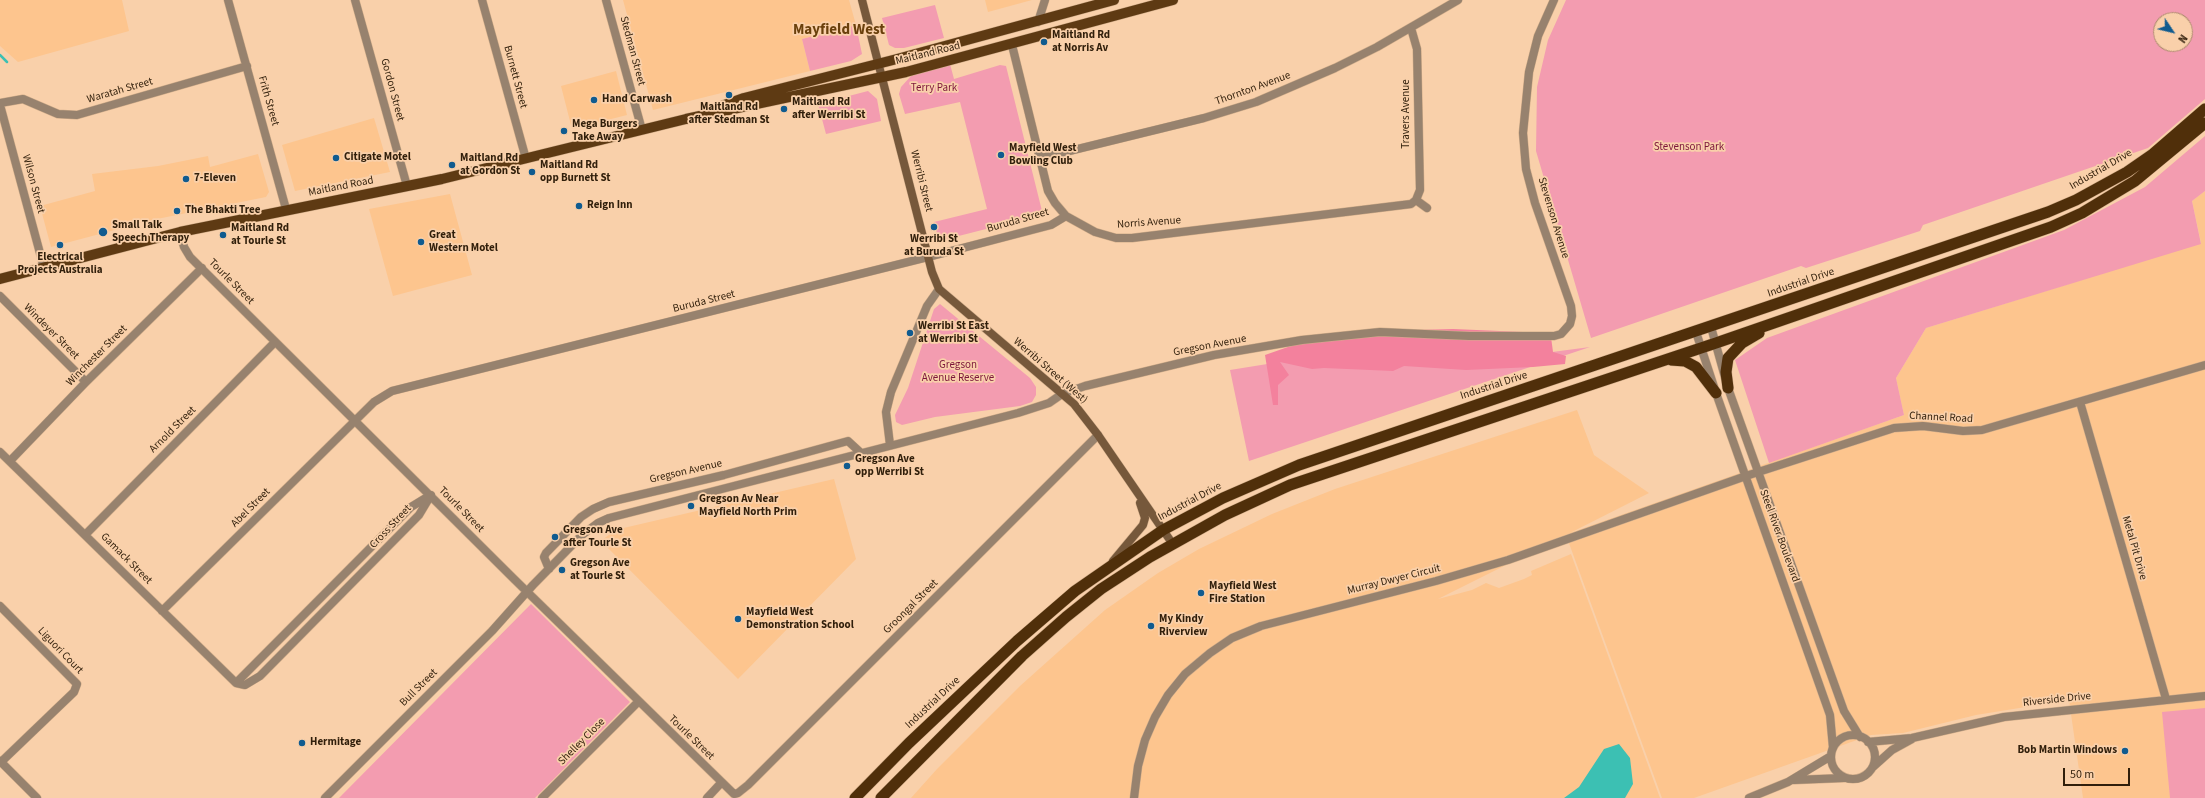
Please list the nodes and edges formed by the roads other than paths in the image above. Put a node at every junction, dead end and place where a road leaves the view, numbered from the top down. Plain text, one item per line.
1 (228, 0) edge
2 (355, 0) edge
3 (482, 0) edge
4 (606, 0) edge
5 (862, 0) edge
6 (1045, 0) edge
7 (1114, 0) edge
8 (1173, 0) edge
9 (1458, 0) edge
10 (1551, 1) edge
11 (1038, 22) junction
12 (1411, 28) junction
13 (1012, 45) junction
14 (880, 64) junction
15 (247, 66) junction
16 (883, 77) junction
17 (0, 104) edge
18 (2205, 109) edge
19 (686, 120) junction
20 (2205, 123) edge
21 (642, 130) junction
22 (1041, 158) junction
23 (526, 159) junction
24 (407, 186) junction
25 (1416, 200) junction
26 (1427, 208) dead end
27 (286, 209) junction
28 (1066, 216) junction
29 (180, 232) junction
30 (928, 257) junction
31 (44, 268) junction
32 (202, 268) junction
33 (0, 279) edge
34 (939, 289) junction
35 (0, 296) edge
36 (1804, 311) junction
37 (1570, 324) joint
38 (1711, 327) junction
39 (1696, 332) junction
40 (275, 342) junction
41 (1716, 343) junction
42 (1701, 348) junction
43 (1655, 363) junction
44 (2205, 365) edge
45 (86, 382) junction
46 (1728, 388) junction
47 (1716, 393) junction
48 (1062, 394) junction
49 (2080, 402) junction
50 (355, 420) junction
51 (1098, 435) junction
52 (890, 445) junction
53 (0, 452) edge
54 (860, 453) junction
55 (10, 461) junction
56 (1758, 472) junction
57 (1746, 476) junction
58 (1129, 483) junction
59 (431, 495) junction
60 (1163, 530) junction
61 (86, 534) junction
62 (1172, 543) junction
63 (1108, 566) junction
64 (549, 569) junction
65 (527, 592) junction
66 (0, 606) edge
67 (162, 611) junction
68 (236, 683) junction
69 (2205, 696) edge
70 (2166, 699) junction
71 (638, 702) junction
72 (1860, 737) junction
73 (1912, 738) junction
74 (1868, 742) junction
75 (1832, 752) junction
76 (1, 762) edge
77 (1872, 768) junction
78 (1844, 778) junction
79 (1788, 782) junction
80 (721, 784) junction
81 (738, 794) joint
82 (37, 798) edge
83 (325, 798) edge
84 (542, 798) edge
85 (707, 798) edge
86 (855, 798) edge
87 (881, 798) edge
88 (1134, 798) edge
89 (1749, 798) edge

1 - 15 street, Frith Street
2 - 24 street, Gordon Street
3 - 23 street, Burnett Street
4 - 21 street, Stedman Street
5 - 14 main road, Werribi Street
6 - 11 street
7 - 11 main road, Maitland Road
8 - 13 main road, Maitland Road
9 - 12 street, Thornton Avenue
10 - 37 street, Stevenson Avenue
11 - 14 main road, Maitland Road
12 - 22 street, Thornton Avenue
12 - 25 street, Travers Avenue
13 - 16 main road, Maitland Road
13 - 22 street, Norris Avenue
14 - 16 main road, Werribi Street
14 - 19 main road, Maitland Road
15 - 17 street, Waratah Street
15 - 27 street, Frith Street
16 - 19 main road, Maitland Road
16 - 30 main road, Werribi Street
17 - 31 street, Wilson Street
18 - 38 highway, Industrial Drive
19 - 21 main road, Maitland Road
20 - 36 highway
21 - 23 main road, Maitland Road
22 - 28 street, Norris Avenue
23 - 24 main road, Maitland Road
24 - 27 main road, Maitland Road
25 - 26 street
25 - 28 street, Norris Avenue
27 - 29 main road, Maitland Road
28 - 30 street, Buruda Street
29 - 31 main road, Maitland Road
29 - 32 street, Tourle Street
30 - 34 main road, Werribi Street
30 - 50 street, Buruda Street
31 - 33 main road, Maitland Road
32 - 40 street, Tourle Street
32 - 45 street, Winchester Street
34 - 48 main road, Werribi Street (West)
34 - 52 street
35 - 45 street, Windeyer Street
36 - 41 highway
36 - 46 highway
37 - 48 street, Gregson Avenue
38 - 39 highway, Industrial Drive
38 - 41 street, Steel River Boulevard
39 - 42 street, Steel River Boulevard
39 - 60 highway, Industrial Drive
40 - 50 street, Tourle Street
40 - 61 street, Arnold Street
41 - 42 highway
41 - 46 street, Steel River Boulevard
42 - 43 highway
42 - 47 street, Steel River Boulevard
43 - 47 highway
43 - 62 highway
44 - 49 street, Channel Road
45 - 55 street, Winchester Street
46 - 56 street, Steel River Boulevard
47 - 57 street, Steel River Boulevard
48 - 51 main road, Werribi Street (West)
48 - 52 street, Gregson Avenue
49 - 56 street, Channel Road
49 - 70 street, Metal Pit Drive
50 - 59 street, Tourle Street
50 - 67 street, Abel Street
51 - 58 main road, Werribi Street (West)
51 - 81 street, Groongal Street
52 - 54 street, Gregson Avenue
53 - 55 street, Gamack Street
54 - 64 street, Gregson Avenue
54 - 64 street, Gregson Avenue
55 - 61 street, Gamack Street
56 - 57 street, Channel Road
56 - 72 street, Steel River Boulevard
57 - 75 street, Steel River Boulevard
57 - 88 street, Murray Dwyer Circuit
58 - 60 main road, Werribi Street (West)
58 - 63 main road
59 - 65 street, Tourle Street
59 - 68 street, Cross Street
59 - 68 street, Cross Street
60 - 62 main road, Werribi Street (West)
60 - 63 highway, Industrial Drive
61 - 67 street, Gamack Street
62 - 87 highway
63 - 86 highway, Industrial Drive
64 - 65 street, Gregson Avenue
65 - 71 street, Tourle Street
65 - 83 street, Bull Street
66 - 76 street, Liguori Court
67 - 68 street, Gamack Street
69 - 70 street, Riverside Drive
70 - 73 street, Riverside Drive
71 - 80 street, Tourle Street
71 - 84 street, Shelley Close
72 - 74 street
72 - 75 street
73 - 74 street, Riverside Drive
73 - 77 street, Riverside Drive
74 - 77 street
75 - 78 street
75 - 79 street
76 - 82 street
77 - 78 street
78 - 79 street
79 - 89 street
80 - 81 street, Tourle Street
80 - 85 street

